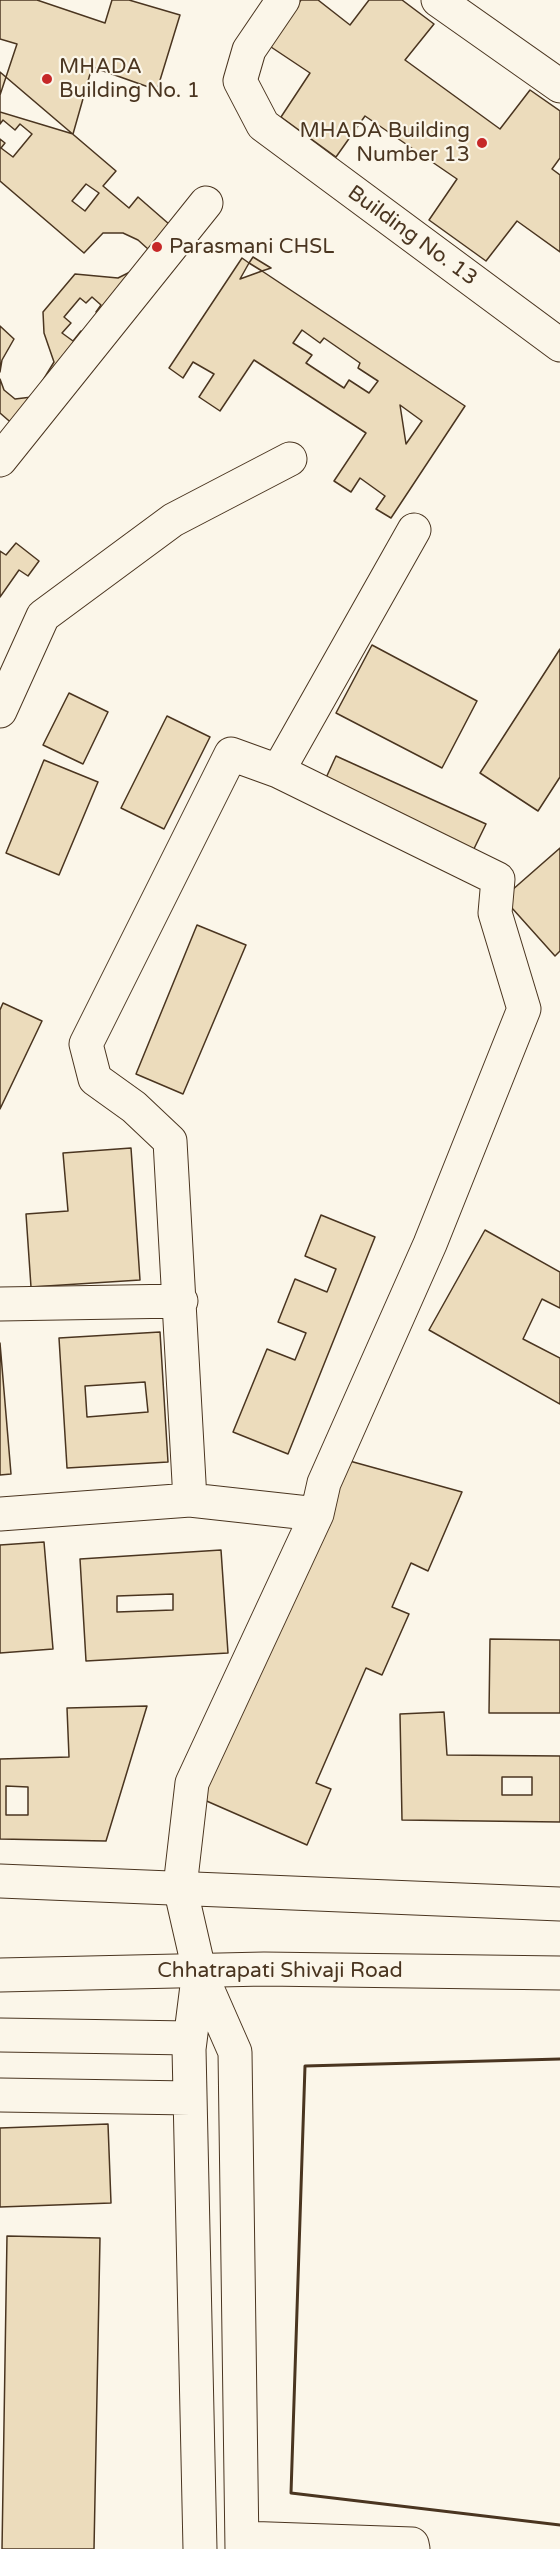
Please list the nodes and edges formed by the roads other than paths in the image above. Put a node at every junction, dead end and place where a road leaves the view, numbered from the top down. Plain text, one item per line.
1 (283, 0) edge
2 (438, 0) edge
3 (560, 86) edge
4 (206, 203) dead end
5 (560, 345) edge
6 (290, 459) dead end
7 (0, 460) edge
8 (414, 530) dead end
9 (0, 711) edge
10 (278, 771) junction
11 (181, 1301) junction
12 (0, 1304) edge
13 (190, 1500) junction
14 (0, 1514) edge
15 (316, 1514) junction
16 (0, 1881) edge
17 (180, 1887) junction
18 (560, 1904) edge
19 (199, 1970) junction
20 (560, 1973) edge
21 (0, 1975) edge
22 (0, 2035) edge
23 (190, 2037) junction
24 (0, 2095) edge
25 (190, 2098) junction
26 (242, 2544) edge
27 (200, 2549) edge
28 (413, 2549) edge

1 - 5 street, Building No. 13
2 - 3 street
4 - 7 street
6 - 9 street
8 - 10 street
10 - 11 street
10 - 15 street
11 - 12 street
11 - 13 street
13 - 14 street
13 - 15 street
15 - 17 street
16 - 17 street
17 - 18 street
17 - 19 street
19 - 20 street, Chhatrapati Shivaji Road
19 - 21 street, Chhatrapati Shivaji Road
19 - 23 street
19 - 26 street
22 - 23 street
23 - 25 street
24 - 25 street
25 - 27 street
26 - 28 street

